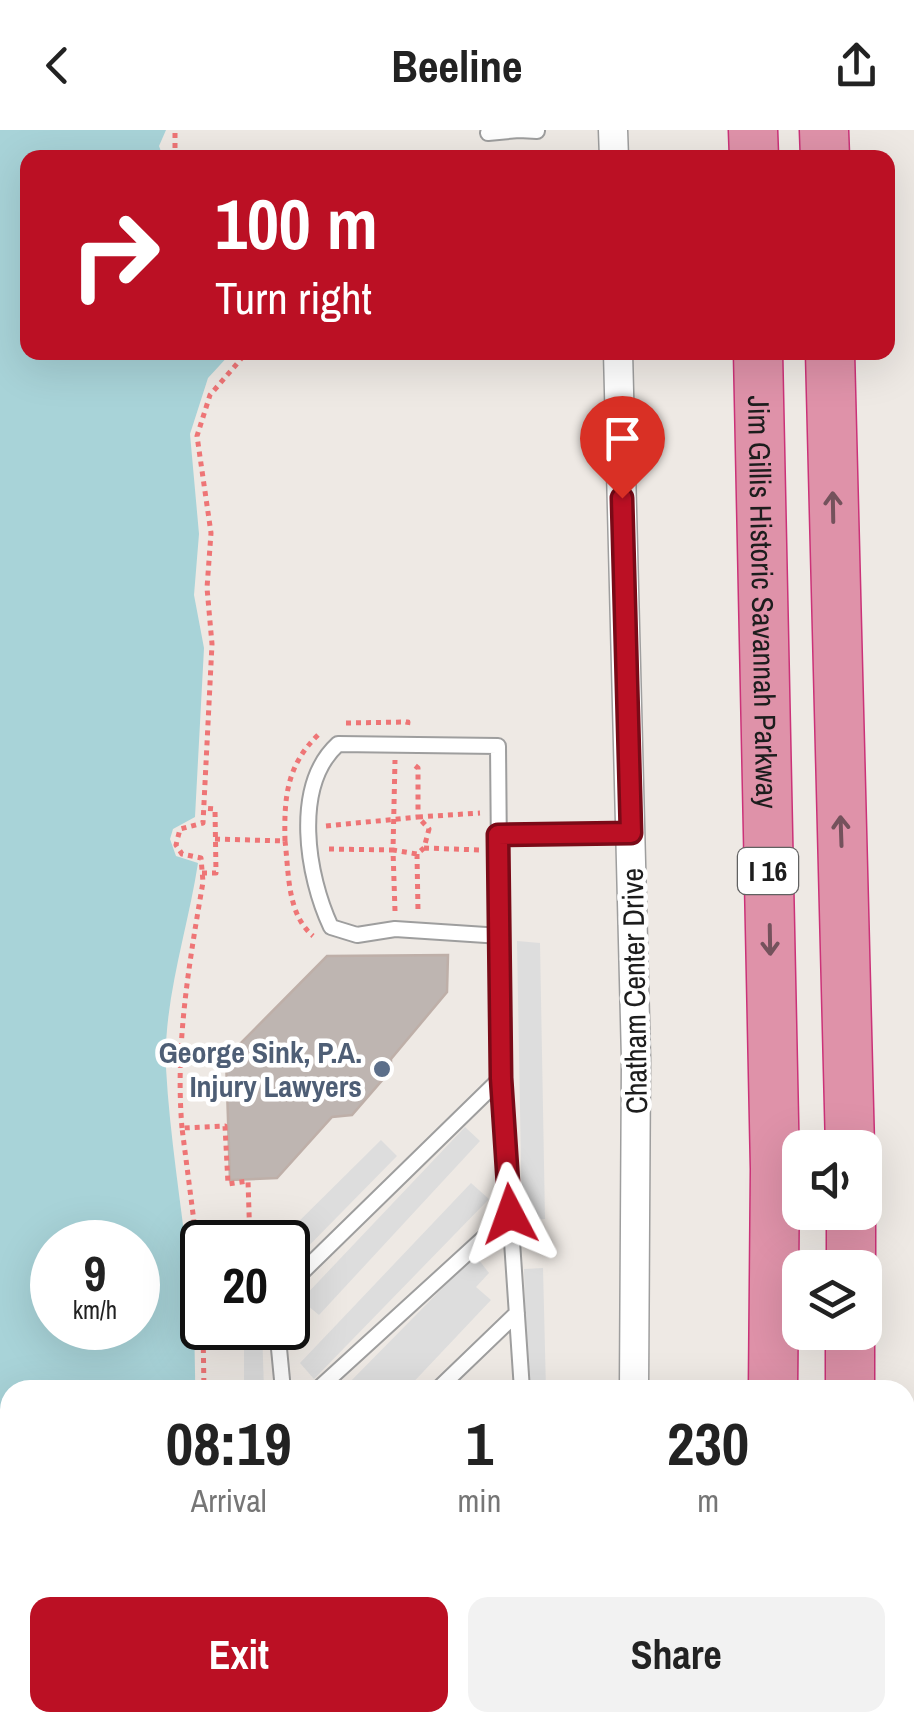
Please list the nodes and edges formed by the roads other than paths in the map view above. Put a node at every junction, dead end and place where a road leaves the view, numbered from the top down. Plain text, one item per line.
1 (519, 130) edge
2 (537, 131) edge
3 (488, 132) dead end
4 (618, 360) edge
5 (758, 360) edge
6 (830, 360) edge
7 (631, 833) junction
8 (498, 843) junction
9 (501, 936) junction
10 (501, 1078) junction
11 (850, 1130) edge
12 (510, 1214) junction
13 (310, 1265) edge
14 (517, 1313) junction
15 (279, 1350) edge
16 (850, 1350) edge
17 (281, 1380) edge
18 (327, 1380) edge
19 (447, 1380) edge
20 (521, 1380) edge
21 (634, 1380) edge
22 (774, 1380) edge
23 (850, 1380) edge

1 - 2 lane
1 - 3 lane
4 - 7 street, Chatham Center Drive
5 -> 22 highway, Jim Gillis Historic Savannah Parkway / I 16
11 -> 6 highway, I 16
7 - 8 lane
7 - 21 street, Chatham Center Drive
8 - 9 lane
8 - 9 lane
9 - 10 lane
10 - 12 lane
10 - 13 lane
12 - 14 lane
12 - 18 lane
14 - 19 lane
14 - 20 lane
15 - 17 lane
16 - 23 highway

